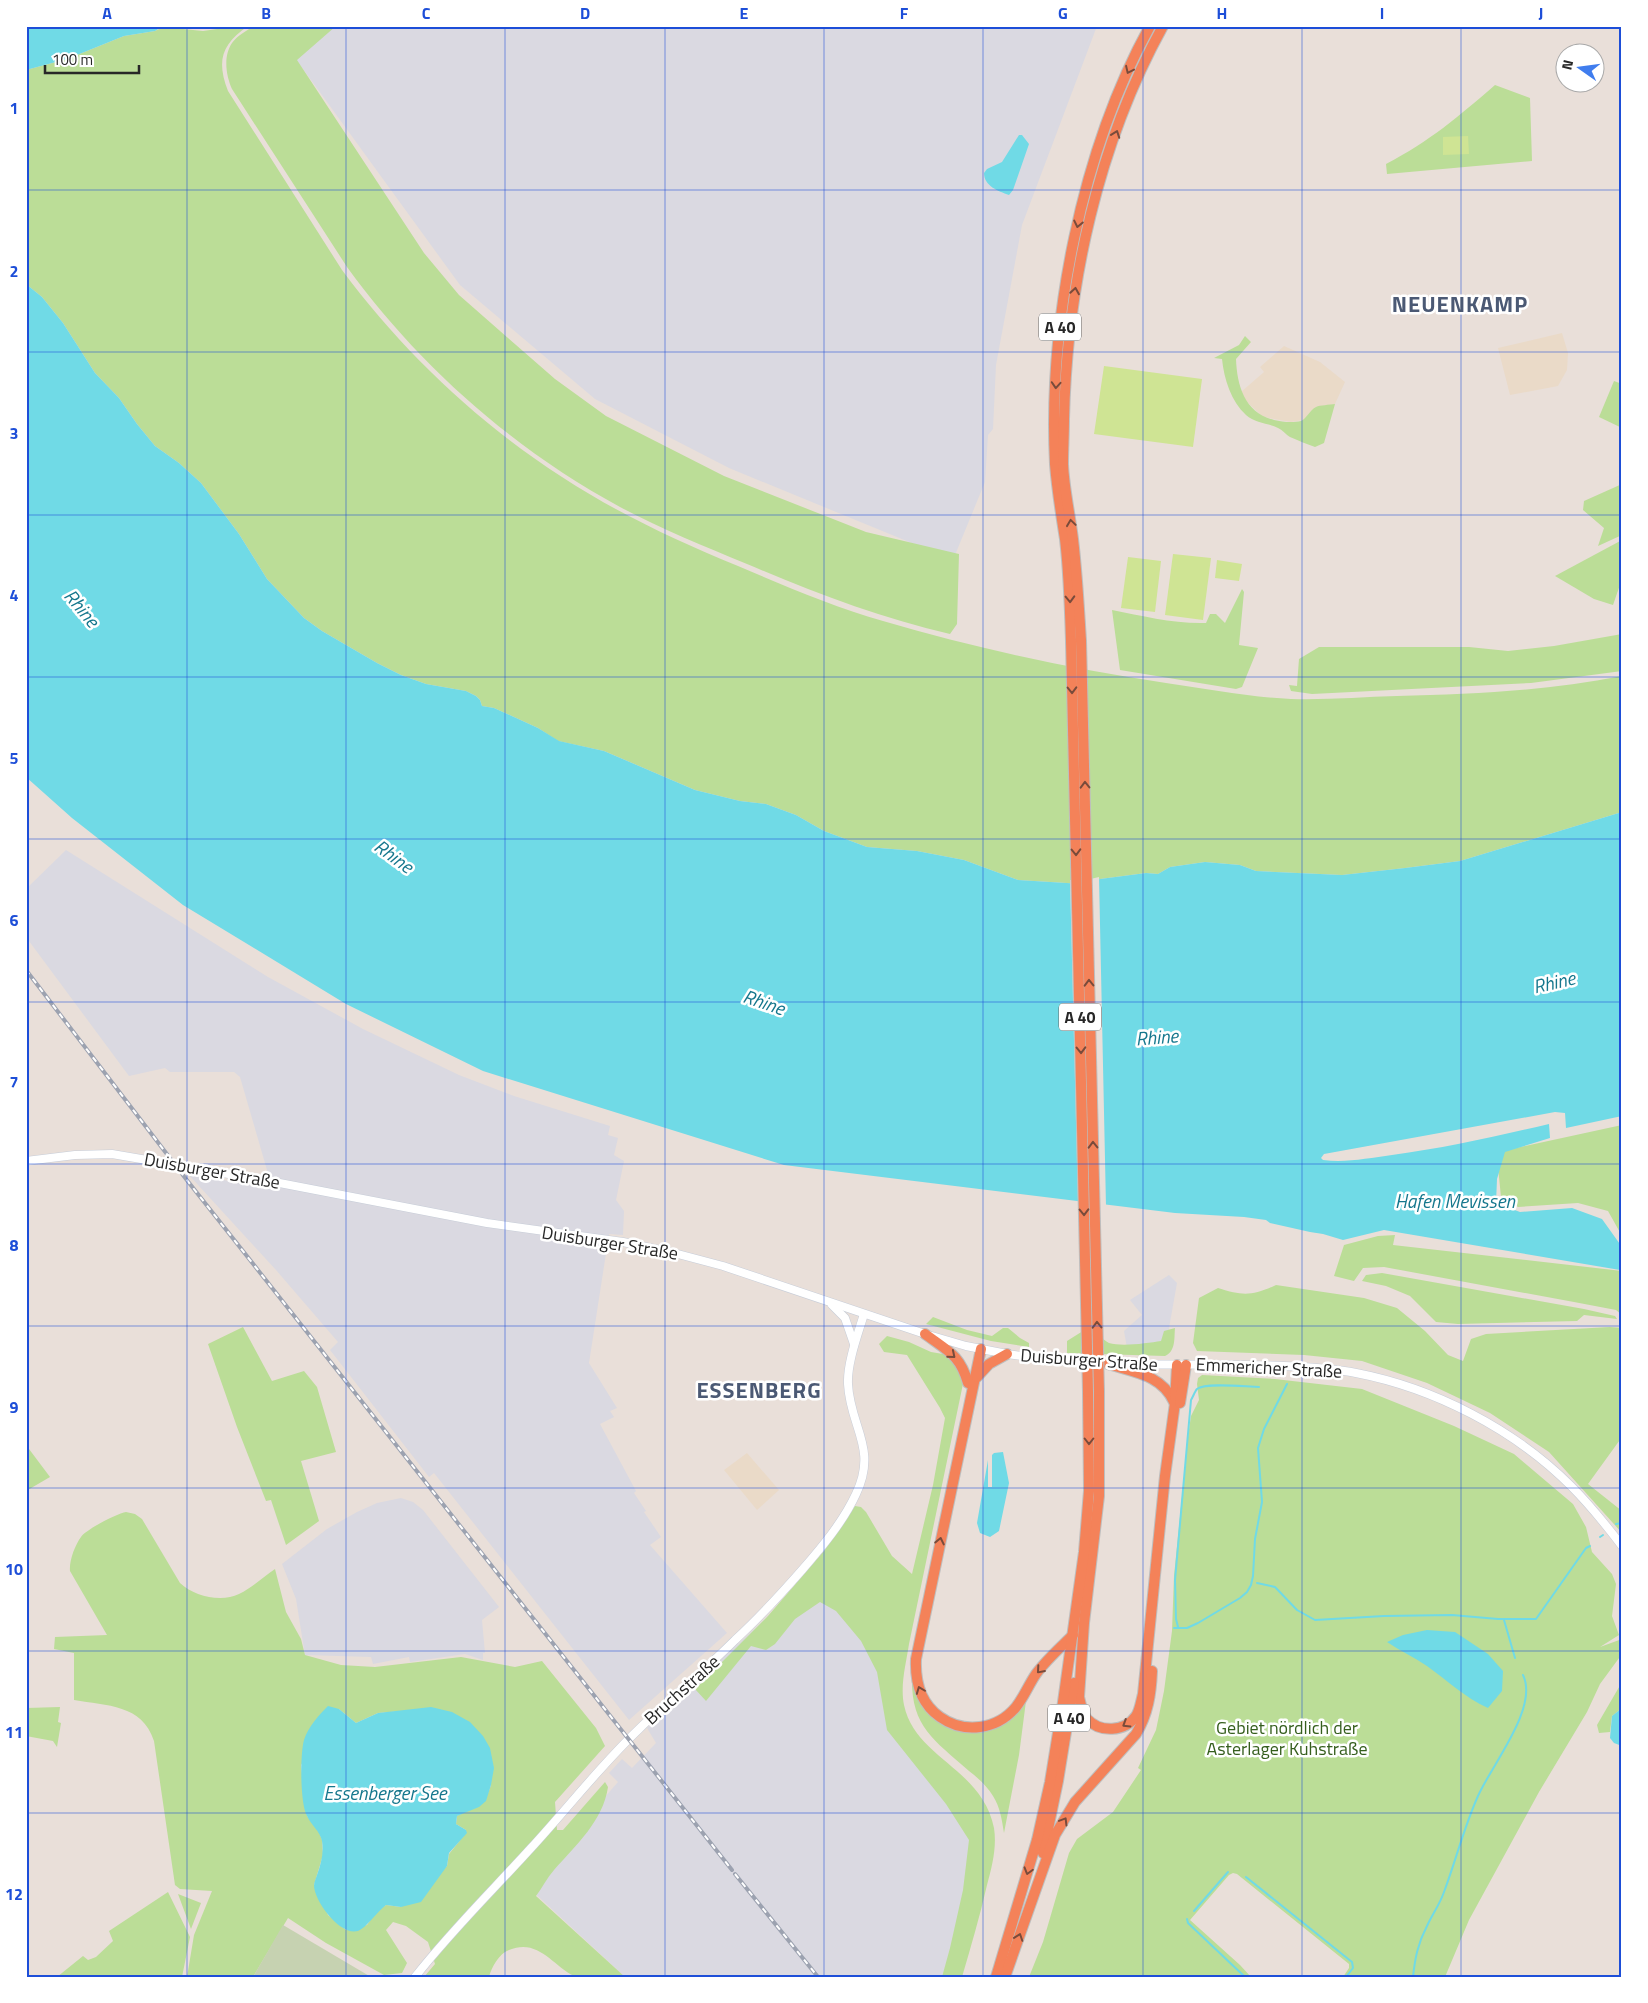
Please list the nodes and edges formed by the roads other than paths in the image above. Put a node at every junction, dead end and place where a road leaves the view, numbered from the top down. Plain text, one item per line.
1 (1150, 26) edge
2 (1163, 26) edge
3 (1076, 641) junction
4 (26, 1161) edge
5 (828, 1302) junction
6 (864, 1314) junction
7 (925, 1334) junction
8 (855, 1346) junction
9 (978, 1348) junction
10 (1007, 1354) junction
11 (1108, 1364) junction
12 (1182, 1365) junction
13 (971, 1383) junction
14 (1094, 1392) junction
15 (1175, 1403) junction
16 (1095, 1537) junction
17 (1622, 1546) edge
18 (1073, 1635) junction
19 (1032, 1898) junction
20 (415, 1977) edge
21 (996, 1977) edge
22 (1005, 1977) edge

1 -> 3 highway, A 40
3 -> 2 highway, A 40
3 - 14 highway, A 40, bridge
4 - 5 main road, Duisburger Straße
5 - 6 main road, Duisburger Straße
5 - 8 main road
6 - 7 main road, Duisburger Straße
6 - 8 main road, Bruchstraße
7 - 9 main road, Duisburger Straße
7 -> 13 highway
8 - 20 main road, Bruchstraße
9 - 10 main road, Duisburger Straße
9 - 13 highway
10 - 11 main road, Duisburger Straße
10 - 13 highway
11 - 12 main road, Duisburger Straße
11 - 15 highway
12 - 15 highway
12 - 17 main road, Emmericher Straße
19 -> 12 highway
18 -> 13 highway
14 - 16 highway, A 40
14 -> 18 highway, A 40
15 -> 16 highway
16 - 19 highway, A 40
18 -> 21 highway, A 40
22 -> 19 highway, A 40

